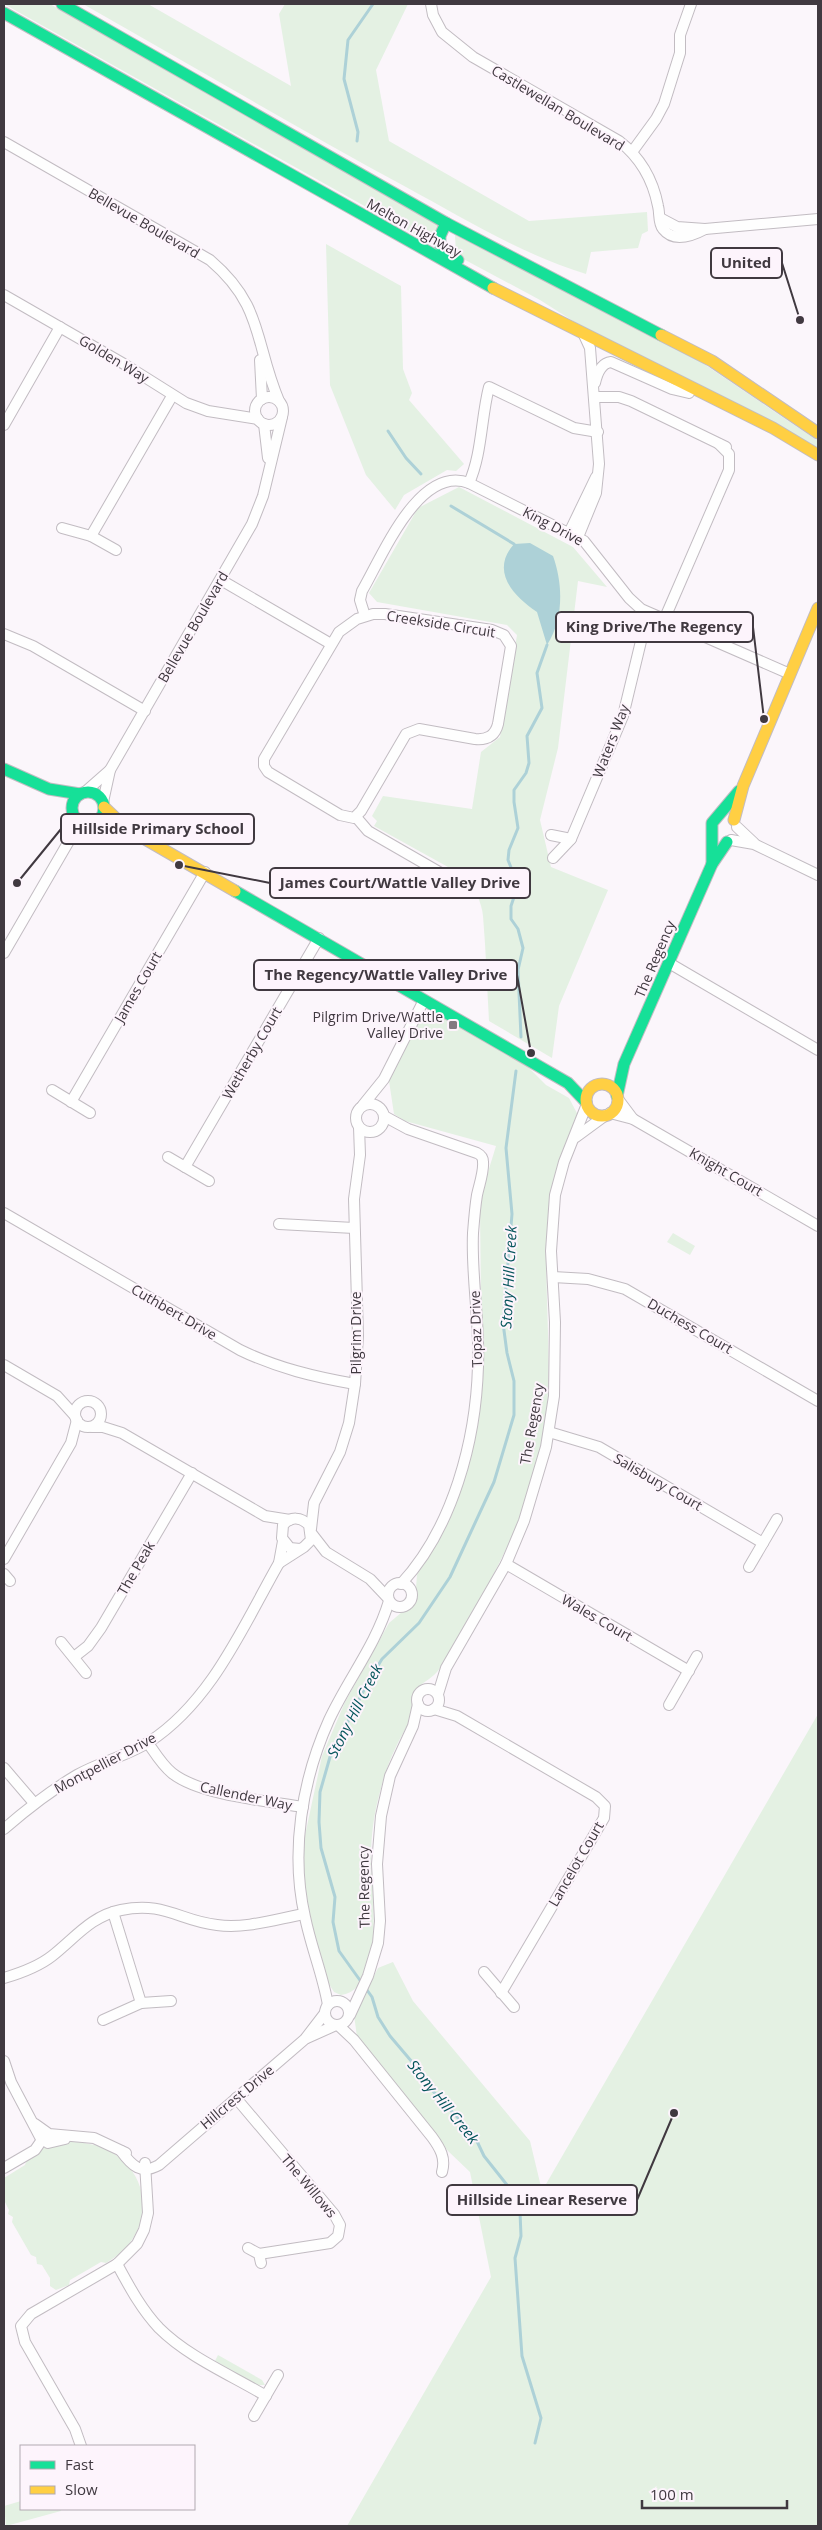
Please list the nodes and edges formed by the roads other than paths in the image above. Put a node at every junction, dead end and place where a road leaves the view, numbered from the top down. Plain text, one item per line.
1 (62, 4) edge
2 (425, 4) edge
3 (431, 4) edge
4 (691, 4) edge
5 (4, 13) edge
6 (473, 57) junction
7 (4, 142) edge
8 (632, 152) junction
9 (818, 220) edge
10 (446, 223) junction
11 (4, 295) edge
12 (60, 327) junction
13 (258, 330) junction
14 (579, 332) junction
15 (594, 384) junction
16 (172, 396) junction
17 (595, 397) junction
18 (716, 400) junction
19 (279, 401) junction
20 (259, 402) junction
21 (227, 414) junction
22 (282, 417) junction
23 (261, 422) junction
24 (4, 425) edge
25 (598, 432) junction
26 (818, 433) edge
27 (818, 455) edge
28 (268, 479) junction
29 (469, 483) junction
30 (62, 528) dead end
31 (573, 535) junction
32 (92, 536) junction
33 (116, 550) dead end
34 (221, 580) junction
35 (818, 608) edge
36 (650, 614) junction
37 (365, 616) junction
38 (664, 620) junction
39 (4, 634) edge
40 (331, 644) junction
41 (790, 674) junction
42 (145, 711) junction
43 (4, 769) edge
44 (110, 770) junction
45 (742, 786) junction
46 (49, 789) junction
47 (83, 793) junction
48 (104, 804) junction
49 (72, 812) junction
50 (356, 817) junction
51 (717, 817) junction
52 (92, 824) junction
53 (735, 824) junction
54 (126, 828) junction
55 (712, 834) junction
56 (551, 835) dead end
57 (571, 839) junction
58 (68, 841) junction
59 (729, 841) junction
60 (754, 844) junction
61 (552, 858) dead end
62 (712, 864) junction
63 (205, 872) junction
64 (818, 875) edge
65 (467, 884) dead end
66 (319, 938) junction
67 (4, 953) edge
68 (669, 963) junction
69 (424, 1000) junction
70 (818, 1050) edge
71 (624, 1064) junction
72 (384, 1079) junction
73 (568, 1083) junction
74 (597, 1085) junction
75 (52, 1090) dead end
76 (617, 1097) junction
77 (72, 1102) junction
78 (587, 1103) junction
79 (363, 1105) junction
80 (382, 1112) junction
81 (90, 1113) dead end
82 (608, 1114) junction
83 (633, 1119) junction
84 (360, 1127) junction
85 (376, 1130) junction
86 (408, 1130) junction
87 (575, 1138) junction
88 (360, 1155) junction
89 (168, 1157) dead end
90 (185, 1167) junction
91 (209, 1181) dead end
92 (4, 1214) edge
93 (279, 1224) dead end
94 (818, 1226) edge
95 (354, 1228) junction
96 (553, 1277) junction
97 (4, 1365) edge
98 (356, 1384) junction
99 (57, 1396) junction
100 (818, 1401) edge
101 (84, 1402) junction
102 (101, 1412) junction
103 (76, 1418) junction
104 (90, 1427) junction
105 (549, 1432) junction
106 (122, 1433) junction
107 (72, 1443) junction
108 (192, 1473) junction
109 (314, 1503) junction
110 (265, 1516) junction
111 (292, 1519) junction
112 (777, 1519) dead end
113 (312, 1532) junction
114 (282, 1539) junction
115 (763, 1544) junction
116 (302, 1548) junction
117 (326, 1552) junction
118 (4, 1559) edge
119 (279, 1563) junction
120 (506, 1564) junction
121 (749, 1567) dead end
122 (415, 1569) junction
123 (370, 1579) junction
124 (399, 1584) junction
125 (411, 1592) junction
126 (389, 1600) junction
127 (403, 1607) junction
128 (382, 1626) junction
129 (61, 1642) dead end
130 (698, 1656) dead end
131 (74, 1657) junction
132 (446, 1668) junction
133 (689, 1671) junction
134 (86, 1673) dead end
135 (426, 1688) junction
136 (439, 1696) junction
137 (418, 1704) junction
138 (669, 1705) dead end
139 (432, 1710) junction
140 (457, 1716) junction
141 (412, 1726) junction
142 (148, 1743) junction
143 (4, 1768) edge
144 (34, 1803) junction
145 (302, 1807) junction
146 (4, 1829) edge
147 (113, 1912) junction
148 (304, 1914) junction
149 (484, 1972) dead end
150 (4, 1978) edge
151 (322, 1978) junction
152 (360, 1990) junction
153 (501, 1993) junction
154 (171, 2001) dead end
155 (340, 2001) junction
156 (141, 2003) junction
157 (514, 2007) dead end
158 (326, 2009) junction
159 (349, 2016) junction
160 (104, 2020) dead end
161 (337, 2025) junction
162 (305, 2039) junction
163 (354, 2040) junction
164 (4, 2062) edge
165 (236, 2098) junction
166 (43, 2137) junction
167 (4, 2168) edge
168 (145, 2168) junction
169 (442, 2172) dead end
170 (248, 2248) dead end
171 (117, 2264) junction
172 (278, 2375) dead end
173 (266, 2396) junction
174 (254, 2416) dead end
175 (81, 2445) edge

1 - 10 main road, Melton Highway
2 - 6 street, Castlewellan Boulevard
3 - 6 street, Castlewellan Boulevard
4 - 8 street
5 - 14 main road, Melton Highway
6 - 8 street, Castlewellan Boulevard
7 - 13 street, Bellevue Boulevard
8 - 9 street, Castlewellan Boulevard
10 - 14 main road
10 - 26 main road, Melton Highway
11 - 12 street, Golden Way
12 - 16 street, Golden Way
12 - 24 street
13 - 19 street, Bellevue Boulevard
13 - 20 street, Bellevue Boulevard
14 - 15 street
14 - 18 main road, Melton Highway
15 - 17 street
15 - 18 street
16 - 21 street, Golden Way
16 - 32 street
17 - 25 street
17 - 38 street
18 - 27 main road, Melton Highway
19 - 20 street
19 - 22 street
20 - 21 street, Golden Way
20 - 23 street
21 - 23 street, Golden Way
22 - 23 street
22 - 28 street, Bellevue Boulevard
23 - 28 street, Bellevue Boulevard
25 - 29 street
25 - 31 street
28 - 34 street, Bellevue Boulevard
29 - 31 street, King Drive
29 - 37 street, King Drive
30 - 32 street
31 - 36 street, King Drive
32 - 33 street
34 - 40 street
34 - 42 street, Bellevue Boulevard
35 - 41 main road
36 - 38 street, King Drive
36 - 57 street, Waters Way
37 - 40 street, Creekside Circuit
37 - 50 street, Creekside Circuit
38 - 41 street, King Drive
39 - 42 street
40 - 50 street, Creekside Circuit
41 - 45 main road
42 - 44 street, Bellevue Boulevard
43 - 46 main road
44 - 47 street, Bellevue Boulevard
44 - 48 street, Bellevue Boulevard
45 - 51 main road
45 - 53 main road
46 - 47 main road
46 - 49 main road
47 - 48 main road
47 - 49 main road
48 - 52 main road
48 - 54 main road
49 - 52 main road
49 - 58 street
50 - 65 street
51 - 53 main road
51 - 55 main road
52 - 54 main road
52 - 58 street
53 - 59 main road
53 - 60 street
54 - 63 main road
55 - 59 main road
55 - 62 main road, The Regency
56 - 57 street
57 - 61 street, Waters Way
58 - 67 street
59 - 60 street
59 - 62 main road, The Regency
60 - 64 street
62 - 68 main road, The Regency
63 - 66 main road
63 - 77 street, James Court
66 - 69 main road
66 - 90 street, Wetherby Court
68 - 70 street
68 - 71 main road, The Regency
69 - 72 street
69 - 73 main road
71 - 74 main road, The Regency
71 - 76 main road, The Regency
72 - 79 street
72 - 80 street
73 - 74 main road
73 - 78 main road
74 - 76 main road
74 - 78 main road
75 - 77 street
76 - 82 main road
76 - 83 street, Knight Court
77 - 81 street
78 - 82 main road
78 - 87 street, The Regency
79 - 80 street
79 - 84 street
80 - 85 street
80 - 86 street, Topaz Drive
82 - 83 street, Knight Court
82 - 87 street, The Regency
83 - 94 street, Knight Court
84 - 85 street
84 - 88 street, Pilgrim Drive
85 - 86 street, Topaz Drive
85 - 88 street, Pilgrim Drive
86 - 122 street, Topaz Drive
87 - 96 street, The Regency
88 - 95 street, Pilgrim Drive
89 - 90 street
90 - 91 street
92 - 98 street, Cuthbert Drive
93 - 95 street
95 - 98 street, Pilgrim Drive
96 - 100 street, Duchess Court
96 - 105 street, The Regency
97 - 99 street
98 - 109 street, Pilgrim Drive
99 - 101 street
99 - 103 street
101 - 102 street
101 - 103 street
102 - 104 street
102 - 106 street
103 - 104 street
103 - 107 street
104 - 106 street
104 - 107 street
105 - 115 street, Salisbury Court
105 - 120 street, The Regency
106 - 108 street
107 - 118 street
108 - 110 street
108 - 131 street, The Peak
109 - 111 street, Pilgrim Drive
109 - 113 street, Pilgrim Drive
110 - 111 street
110 - 114 street
111 - 113 street
111 - 114 street
112 - 115 street
113 - 116 street
113 - 117 street
114 - 116 street
114 - 119 street, Montpellier Drive
115 - 121 street
116 - 117 street
116 - 119 street, Montpellier Drive
117 - 123 street
119 - 142 street, Montpellier Drive
120 - 132 street, The Regency
120 - 133 street, Wales Court
122 - 124 street, Topaz Drive
122 - 125 street, Topaz Drive
123 - 124 street
123 - 126 street
124 - 125 street
124 - 126 street
125 - 127 street
126 - 127 street
126 - 128 street
127 - 128 street
128 - 145 street
129 - 131 street
130 - 133 street
131 - 134 street
132 - 135 street, The Regency
132 - 136 street, The Regency
133 - 138 street
135 - 136 street
135 - 137 street
136 - 139 street
136 - 140 street, Lancelot Court
137 - 139 street
137 - 141 street, The Regency
139 - 140 street, Lancelot Court
139 - 141 street, The Regency
140 - 153 street, Lancelot Court
141 - 152 street, The Regency
142 - 144 street, Montpellier Drive
142 - 145 street, Callender Way
143 - 144 street
144 - 146 street, Montpellier Drive
145 - 148 street
147 - 148 street
147 - 150 street
147 - 156 street
148 - 151 street
149 - 153 street
151 - 155 street
151 - 158 street
152 - 155 street
152 - 159 street, The Regency
153 - 157 street
154 - 156 street
155 - 158 street
155 - 159 street
156 - 160 street
158 - 161 street
158 - 162 street, Hillcrest Drive
159 - 161 street
159 - 163 street
161 - 162 street, Hillcrest Drive
161 - 163 street
162 - 165 street, Hillcrest Drive
163 - 169 street
164 - 166 street
165 - 168 street, Hillcrest Drive
165 - 170 street, The Willows
166 - 167 street
166 - 168 street
168 - 171 street
171 - 173 street
171 - 175 street
172 - 173 street
173 - 174 street

